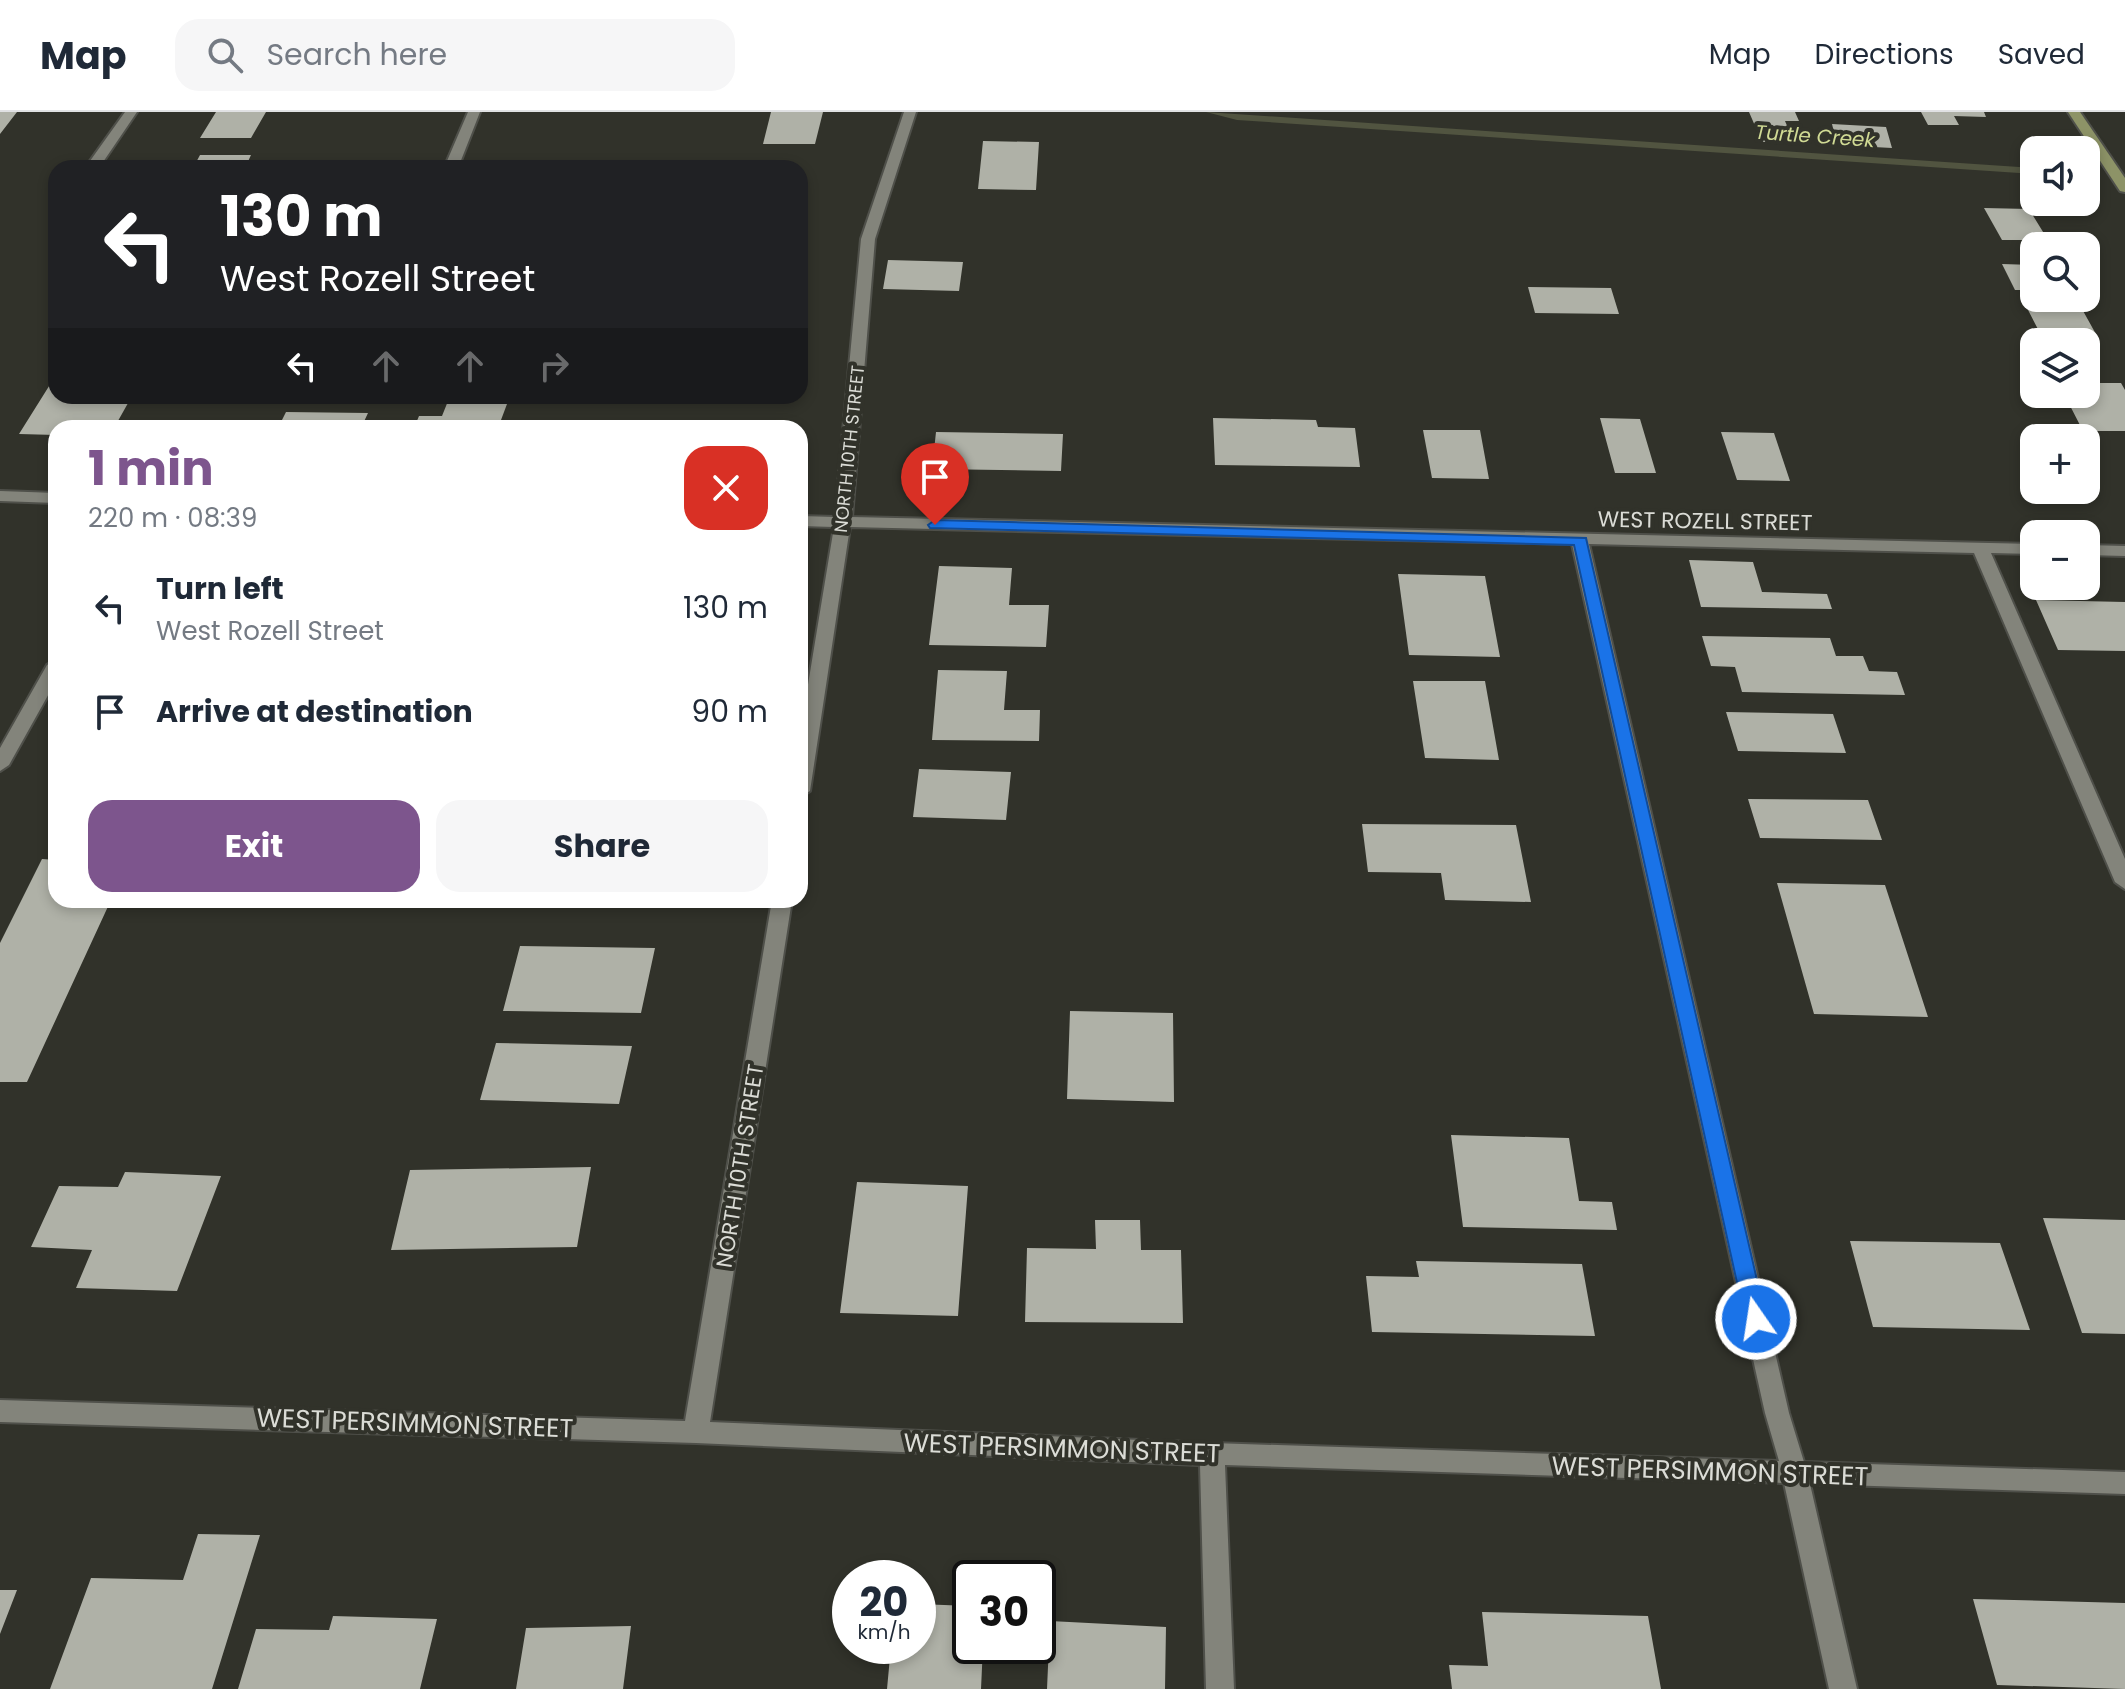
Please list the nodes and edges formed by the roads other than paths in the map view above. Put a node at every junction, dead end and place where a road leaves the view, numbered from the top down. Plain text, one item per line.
1 (131, 112) edge
2 (474, 112) edge
3 (910, 112) edge
4 (2074, 112) edge
5 (98, 160) edge
6 (454, 160) edge
7 (2125, 188) edge
8 (0, 496) edge
9 (48, 498) edge
10 (808, 521) edge
11 (843, 522) junction
12 (1580, 541) junction
13 (1980, 547) junction
14 (2020, 548) edge
15 (2100, 550) edge
16 (2125, 551) edge
17 (48, 679) edge
18 (808, 741) edge
19 (0, 765) edge
20 (2125, 882) edge
21 (781, 908) edge
22 (0, 1411) edge
23 (696, 1432) junction
24 (1212, 1454) junction
25 (1795, 1474) junction
26 (2125, 1483) edge
27 (1220, 1689) edge
28 (1843, 1689) edge

1 - 5 street
2 - 6 street
3 - 11 street, NORTH 10TH STREET
4 - 7 main road
8 - 9 street
10 - 11 street, WEST ROZELL STREET
11 - 12 street, WEST ROZELL STREET
11 - 18 street, NORTH 10TH STREET
12 - 13 street, WEST ROZELL STREET
12 - 25 street
13 - 14 street, WEST ROZELL STREET
13 - 20 street
15 - 16 street
17 - 19 street
21 - 23 street, NORTH 10TH STREET
22 - 23 street, WEST PERSIMMON STREET
23 - 24 street, WEST PERSIMMON STREET
24 - 25 street, WEST PERSIMMON STREET
24 - 27 street
25 - 26 street, WEST PERSIMMON STREET
25 - 28 street

